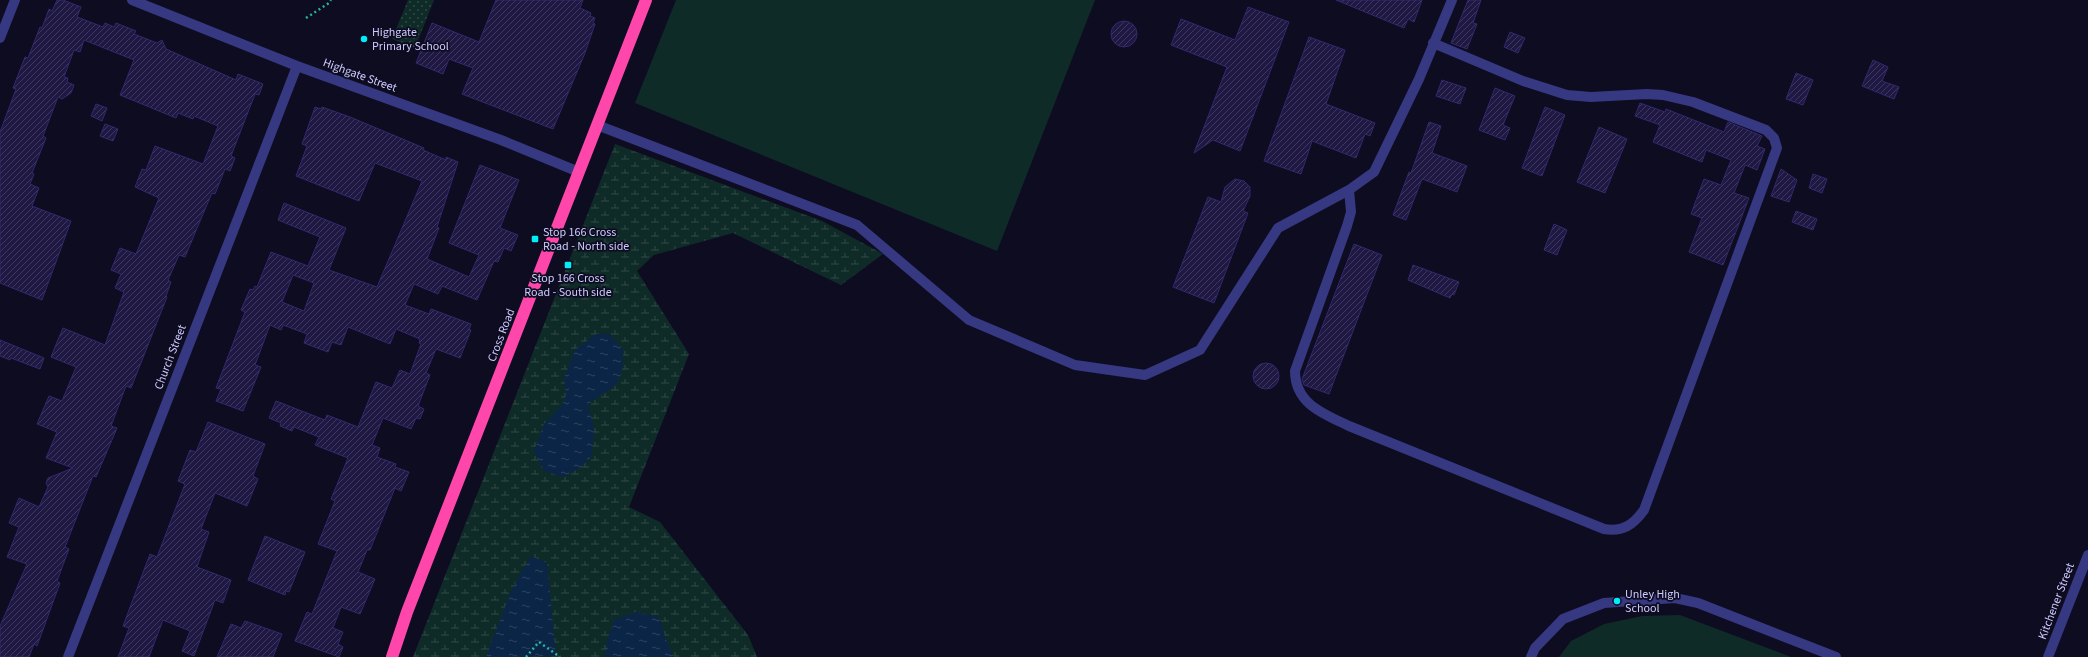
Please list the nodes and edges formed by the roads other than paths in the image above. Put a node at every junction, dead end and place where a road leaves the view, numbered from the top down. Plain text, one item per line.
1 (15, 0) edge
2 (132, 0) edge
3 (646, 0) edge
4 (1452, 0) edge
5 (0, 38) edge
6 (1433, 43) junction
7 (297, 66) junction
8 (598, 125) junction
9 (579, 172) junction
10 (1349, 190) junction
11 (2088, 555) edge
12 (407, 612) junction
13 (68, 657) edge
14 (386, 657) edge
15 (392, 657) edge
16 (1531, 657) edge
17 (1836, 657) edge
18 (2043, 657) edge
19 (2048, 657) edge

1 - 5 street
2 - 7 street, Highgate Street
3 - 8 highway, Cross Road
4 - 6 street
6 - 10 street
6 - 10 street
7 - 9 street, Highgate Street
7 - 13 street, Church Street
8 - 9 highway, Cross Road
8 - 10 street
9 - 12 highway, Cross Road
11 - 19 street, Kitchener Street
12 - 14 highway, Cross Road
12 - 15 highway, Cross Road
16 - 17 street
18 - 19 street

